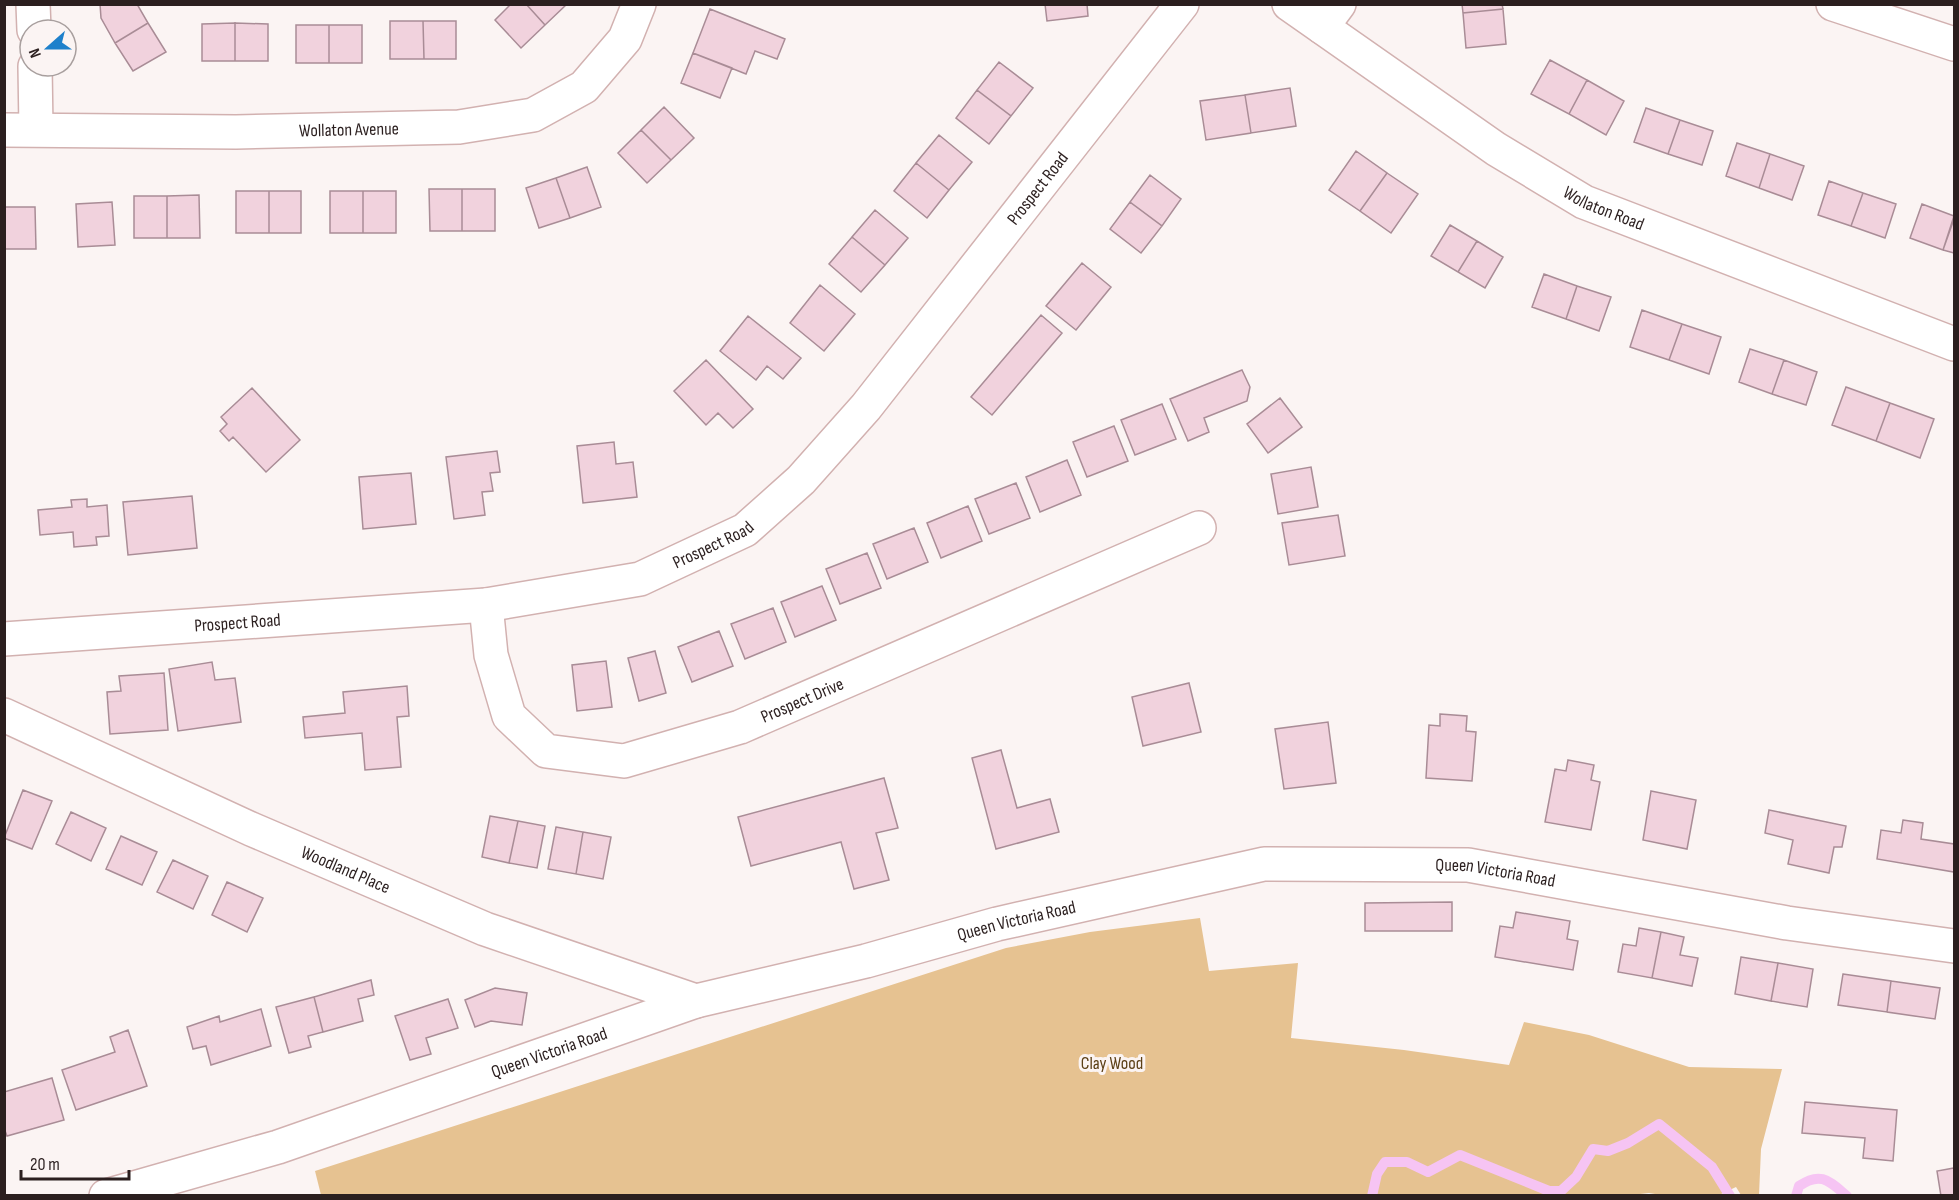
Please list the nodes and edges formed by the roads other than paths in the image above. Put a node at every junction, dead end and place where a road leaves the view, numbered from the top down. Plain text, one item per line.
1 (639, 4) edge
2 (1182, 4) edge
3 (1289, 4) edge
4 (1833, 4) edge
5 (1330, 16) edge
6 (1954, 44) edge
7 (31, 78) edge
8 (20, 130) edge
9 (1954, 344) edge
10 (1199, 528) dead end
11 (486, 604) junction
12 (4, 639) edge
13 (4, 716) edge
14 (1954, 946) edge
15 (696, 1001) junction
16 (106, 1196) edge

1 - 8 street, Wollaton Avenue
2 - 11 street, Prospect Road
3 - 5 street, Wollaton Road
4 - 6 street
5 - 9 street, Wollaton Road
7 - 8 street
10 - 11 street, Prospect Drive
11 - 12 street, Prospect Road
13 - 15 street, Woodland Place
14 - 15 street, Queen Victoria Road
15 - 16 street, Queen Victoria Road

